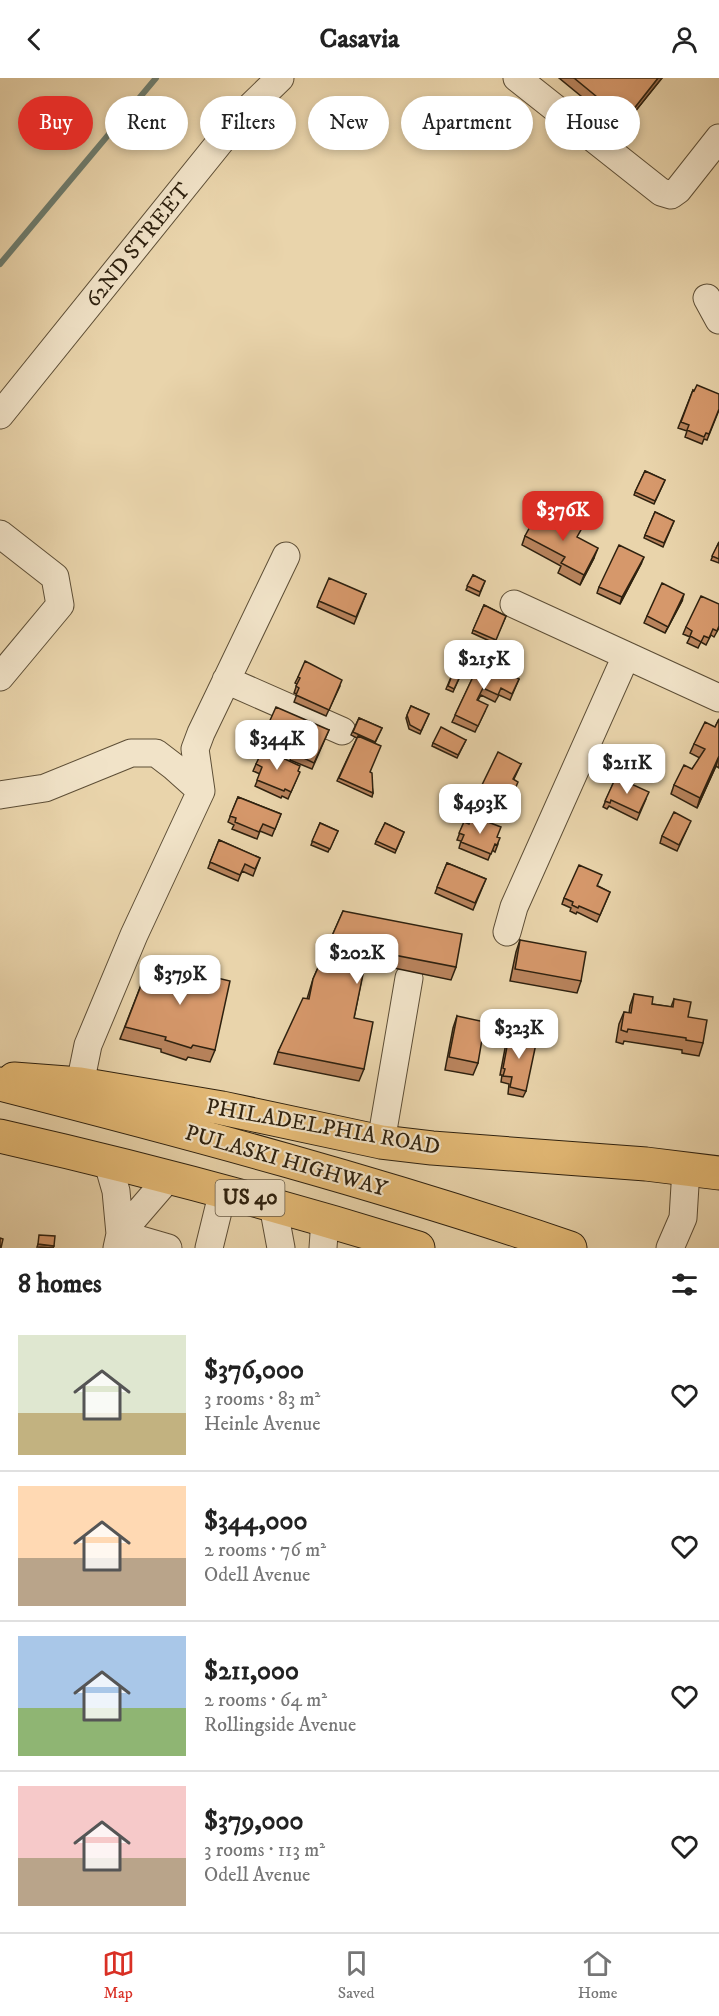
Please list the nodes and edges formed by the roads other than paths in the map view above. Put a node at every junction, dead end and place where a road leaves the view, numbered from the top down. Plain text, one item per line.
1 (280, 78) edge
2 (517, 78) edge
3 (719, 138) edge
4 (0, 415) edge
5 (0, 534) edge
6 (286, 556) dead end
7 (514, 604) dead end
8 (626, 656) junction
9 (0, 677) edge
10 (226, 680) junction
11 (719, 698) edge
12 (342, 731) dead end
13 (201, 791) junction
14 (0, 795) edge
15 (507, 933) dead end
16 (409, 978) edge
17 (0, 1077) edge
18 (0, 1084) edge
19 (80, 1084) junction
20 (0, 1136) edge
21 (381, 1142) junction
22 (107, 1160) junction
23 (686, 1169) junction
24 (719, 1173) edge
25 (170, 1176) junction
26 (223, 1191) junction
27 (273, 1205) junction
28 (324, 1234) edge
29 (118, 1241) edge
30 (401, 1245) edge
31 (679, 1246) edge
32 (168, 1248) edge
33 (209, 1248) edge
34 (281, 1248) edge
35 (570, 1248) edge

1 - 4 street, 62ND STREET
2 - 3 street
5 - 9 street
6 - 10 street
7 - 8 street
8 - 11 street
8 - 15 street
10 - 12 street
10 - 13 street
13 - 14 street
13 - 19 street
16 - 21 street
17 - 19 main road, PHILADELPHIA ROAD
18 - 35 main road, PULASKI HIGHWAY / US 40
19 - 21 main road, PHILADELPHIA ROAD
20 - 22 main road, PULASKI HIGHWAY / US 40
21 - 23 main road, PHILADELPHIA ROAD
22 - 25 main road, PULASKI HIGHWAY / US 40
22 - 29 street
23 - 24 main road, PHILADELPHIA ROAD
23 - 31 street
25 - 26 main road, PULASKI HIGHWAY / US 40
25 - 29 street
26 - 27 main road, PULASKI HIGHWAY / US 40
26 - 33 street
27 - 28 main road, PULASKI HIGHWAY / US 40
27 - 34 street
28 - 30 main road, PULASKI HIGHWAY / US 40
29 - 32 street

